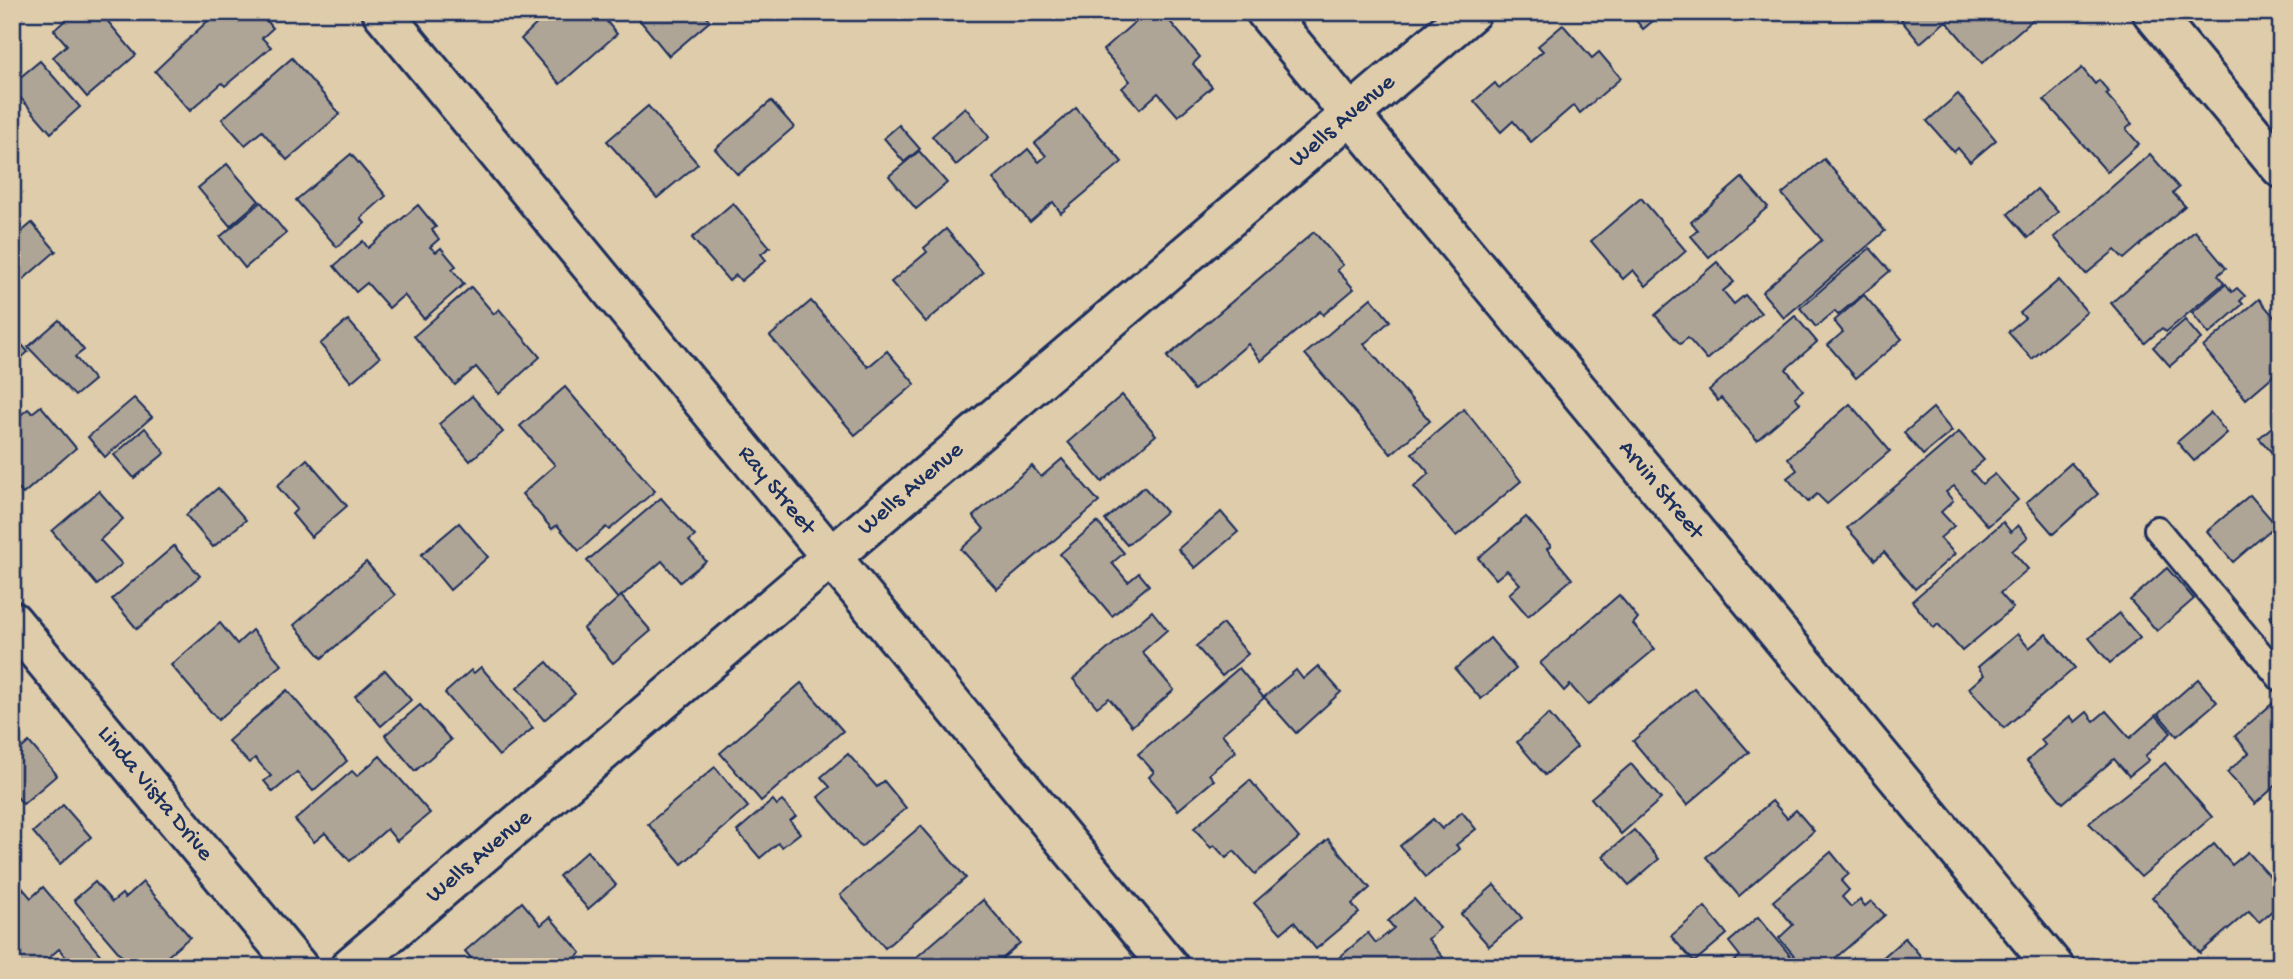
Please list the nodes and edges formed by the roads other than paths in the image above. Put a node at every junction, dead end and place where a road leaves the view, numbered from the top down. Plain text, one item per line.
1 (382, 12) edge
2 (1266, 12) edge
3 (1471, 12) edge
4 (2152, 12) edge
5 (1350, 115) junction
6 (2281, 168) edge
7 (2157, 529) dead end
8 (831, 556) junction
9 (12, 621) edge
10 (2281, 679) edge
11 (298, 967) edge
12 (350, 967) edge
13 (1170, 967) edge
14 (2054, 967) edge

1 - 8 street, Ray Street
2 - 5 street, Arvin Street
3 - 5 street, Wells Avenue
4 - 6 street
5 - 8 street, Wells Avenue
5 - 14 street, Arvin Street
7 - 10 lane
8 - 12 street, Wells Avenue
8 - 13 street, Ray Street
9 - 11 street, Linda Vista Drive

